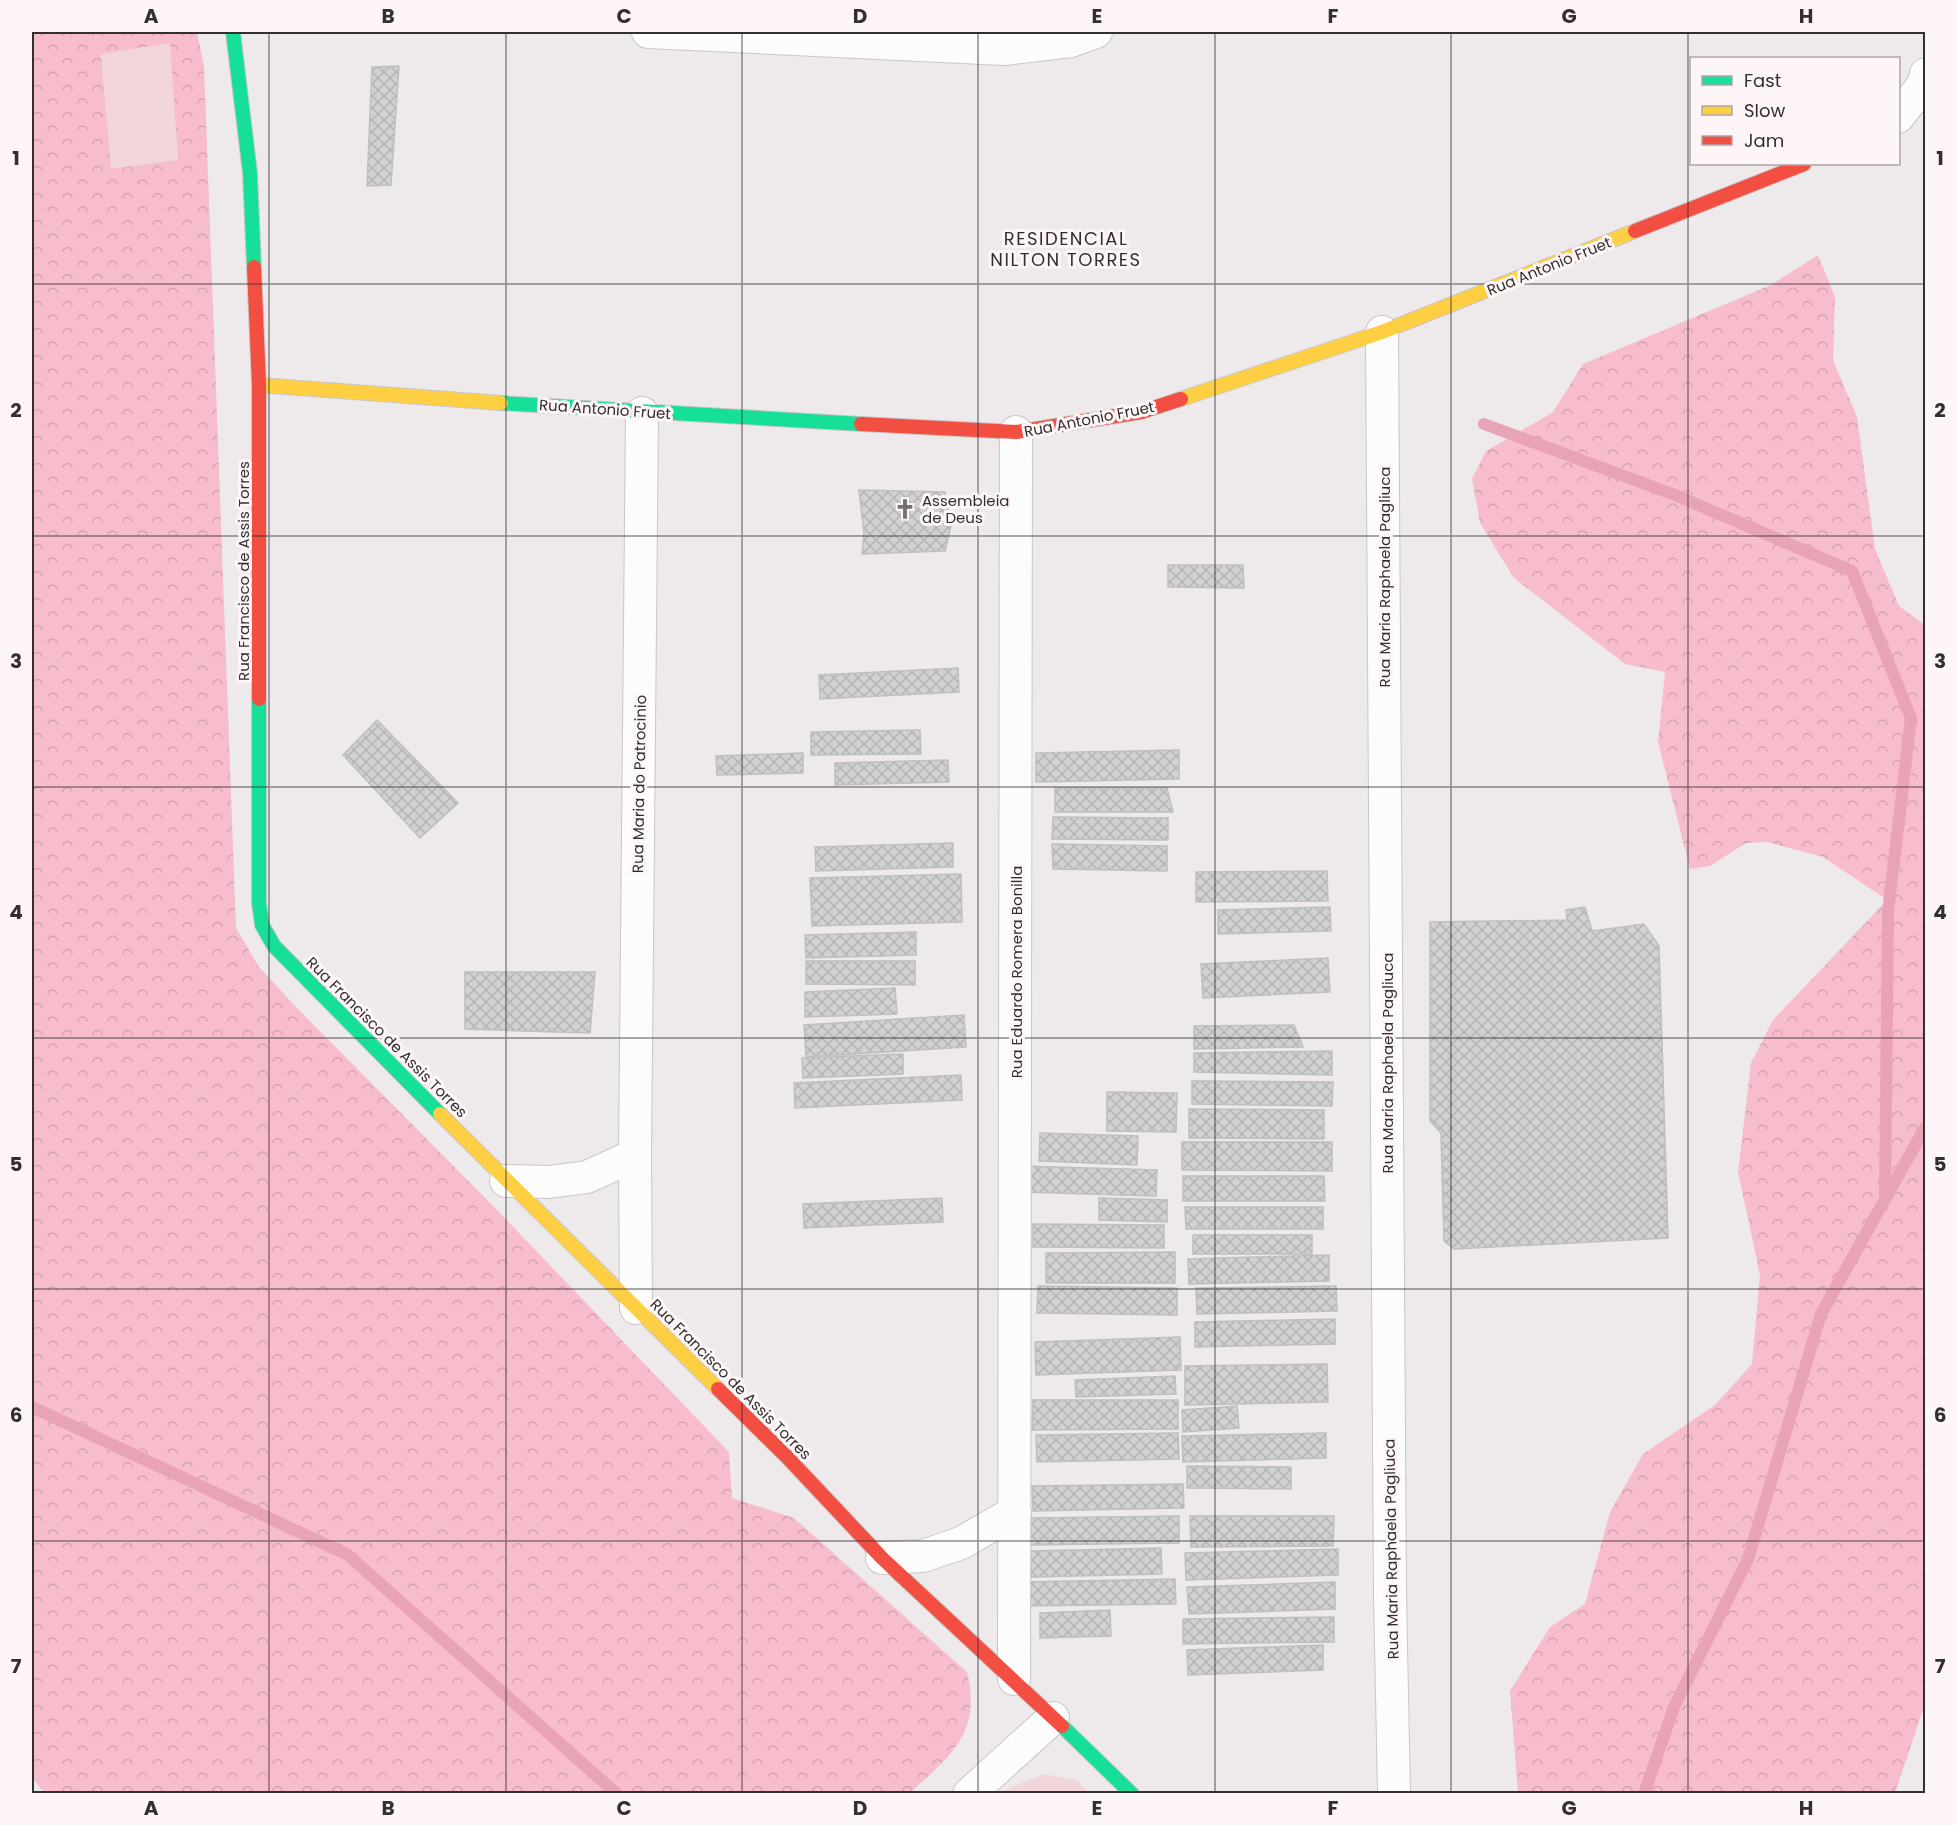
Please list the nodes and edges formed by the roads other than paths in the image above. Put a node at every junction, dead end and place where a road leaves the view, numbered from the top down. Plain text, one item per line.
1 (233, 32) edge
2 (648, 32) edge
3 (1096, 32) edge
4 (1926, 74) edge
5 (1900, 116) edge
6 (1802, 165) edge
7 (1383, 333) junction
8 (259, 385) junction
9 (642, 412) junction
10 (1016, 432) junction
11 (635, 1155) junction
12 (506, 1181) junction
13 (636, 1308) junction
14 (1015, 1512) junction
15 (882, 1558) junction
16 (1014, 1678) junction
17 (1053, 1718) junction
18 (969, 1794) edge
19 (1132, 1794) edge
20 (1394, 1794) edge

1 - 8 street, Rua Francisco de Assis Torres
2 - 3 street
4 - 5 street
6 - 7 street, Rua Antonio Fruet
7 - 10 street, Rua Antonio Fruet
7 - 20 street, Rua Maria Raphaela Pagliuca
8 - 9 street, Rua Antonio Fruet
8 - 12 street, Rua Francisco de Assis Torres
9 - 10 street, Rua Antonio Fruet
9 - 11 street, Rua Maria do Patrocinio
10 - 14 street, Rua Eduardo Romera Bonilla
11 - 12 street
11 - 13 street, Rua Maria do Patrocinio
12 - 13 street, Rua Francisco de Assis Torres
13 - 15 street, Rua Francisco de Assis Torres
14 - 15 street
14 - 16 street, Rua Eduardo Romera Bonilla
15 - 16 street, Rua Francisco de Assis Torres
16 - 17 street, Rua Francisco de Assis Torres
17 - 18 street
17 - 19 street, Rua Francisco de Assis Torres

